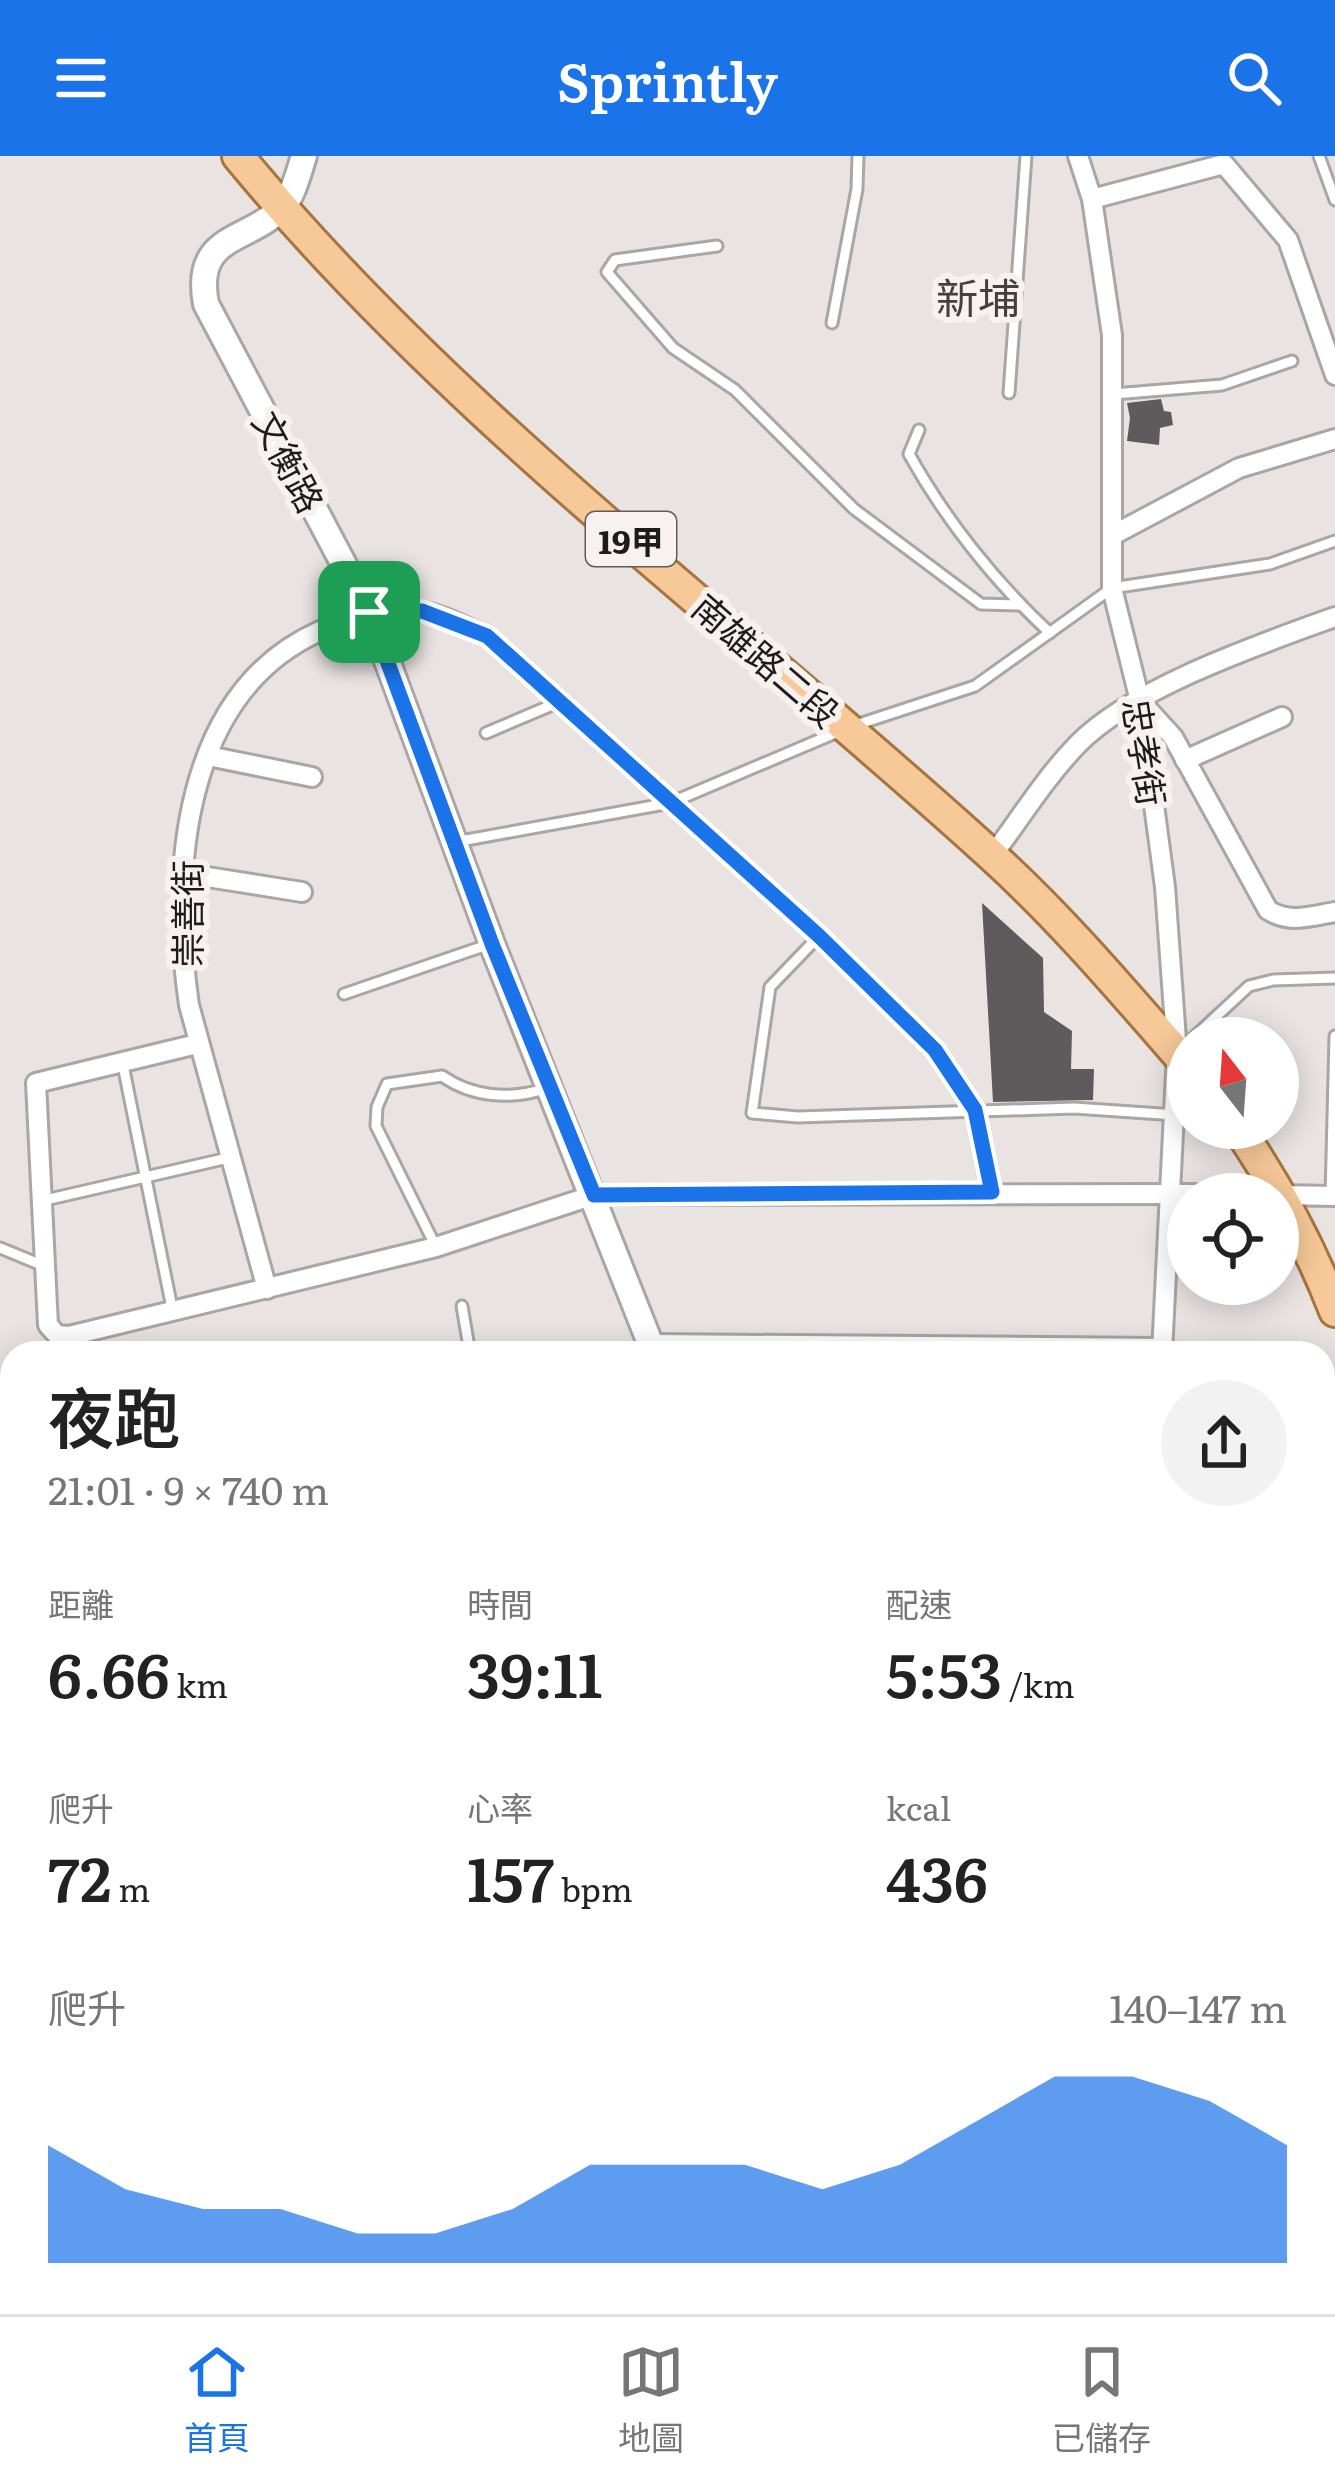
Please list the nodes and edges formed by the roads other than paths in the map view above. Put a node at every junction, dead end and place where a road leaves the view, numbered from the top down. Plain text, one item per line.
1 (238, 156) edge
2 (304, 156) edge
3 (858, 156) edge
4 (1026, 156) edge
5 (1078, 156) edge
6 (1319, 156) edge
7 (1092, 200) junction
8 (1335, 200) edge
9 (284, 207) junction
10 (718, 246) dead end
11 (832, 323) dead end
12 (1292, 362) dead end
13 (1335, 375) edge
14 (1009, 393) dead end
15 (1114, 394) junction
16 (919, 430) dead end
17 (1335, 439) edge
18 (1113, 535) junction
19 (1335, 541) edge
20 (1112, 588) junction
21 (1020, 605) junction
22 (369, 612) junction
23 (1335, 617) edge
24 (1050, 633) junction
25 (1140, 701) junction
26 (559, 702) junction
27 (1282, 717) dead end
28 (847, 728) junction
29 (486, 733) dead end
30 (208, 756) junction
31 (1185, 760) junction
32 (312, 777) dead end
33 (670, 803) junction
34 (454, 843) junction
35 (992, 856) junction
36 (182, 873) junction
37 (302, 892) dead end
38 (1335, 912) edge
39 (819, 936) junction
40 (492, 944) junction
41 (1335, 978) edge
42 (344, 994) dead end
43 (1182, 1017) edge
44 (1218, 1017) edge
45 (1167, 1031) edge
46 (1335, 1036) edge
47 (197, 1044) junction
48 (122, 1060) junction
49 (550, 1087) junction
50 (975, 1110) junction
51 (1167, 1114) edge
52 (229, 1159) junction
53 (144, 1178) junction
54 (992, 1192) junction
55 (1167, 1194) edge
56 (594, 1195) junction
57 (1299, 1195) edge
58 (1333, 1196) edge
59 (40, 1201) junction
60 (1299, 1228) edge
61 (436, 1246) junction
62 (0, 1248) edge
63 (1167, 1264) edge
64 (44, 1266) junction
65 (267, 1289) junction
66 (462, 1306) dead end
67 (1335, 1311) edge
68 (173, 1313) junction
69 (468, 1341) edge
70 (649, 1341) edge
71 (1163, 1341) edge

1 - 9 main road, 南雄路二段 / 19甲
2 - 9 street
3 - 11 lane
4 - 14 lane
5 - 7 street, 忠孝街
6 - 8 lane
7 - 13 street
7 - 15 street, 忠孝街
9 - 22 street, 文衡路
9 - 28 main road, 南雄路二段 / 19甲
10 - 21 lane
12 - 15 lane
15 - 18 street, 忠孝街
16 - 21 lane
17 - 18 street
18 - 20 street, 忠孝街
19 - 20 lane
20 - 24 lane
20 - 25 street, 忠孝街
21 - 24 lane
22 - 26 street
22 - 30 street, 崇善街
22 - 34 street, 文衡路
23 - 25 street
24 - 28 lane
25 - 31 street
25 - 35 street
25 - 43 street, 忠孝街
26 - 29 lane
26 - 33 street
27 - 31 street
28 - 33 lane
28 - 35 main road, 南雄路二段 / 19甲
30 - 32 street
30 - 36 street, 崇善街
31 - 38 street
33 - 34 lane
33 - 39 street
34 - 40 street, 文衡路
35 - 45 main road, 南雄路二段 / 19甲
36 - 37 street
36 - 47 street, 崇善街
39 - 50 street
39 - 50 lane
40 - 42 lane
40 - 49 street, 文衡路
41 - 44 lane
46 - 58 lane
47 - 48 street
47 - 52 street, 崇善街
48 - 53 lane
48 - 59 street
49 - 56 street, 文衡路
49 - 61 lane
50 - 51 lane
50 - 54 street
52 - 53 lane
52 - 65 street, 崇善街
53 - 59 lane
53 - 68 lane
54 - 55 street
54 - 56 street
56 - 61 street
56 - 70 street, 文衡路
57 - 58 street
59 - 64 street
60 - 67 main road
61 - 65 street
62 - 64 lane
63 - 71 street, 忠孝街
64 - 68 street
65 - 68 street
66 - 69 lane

